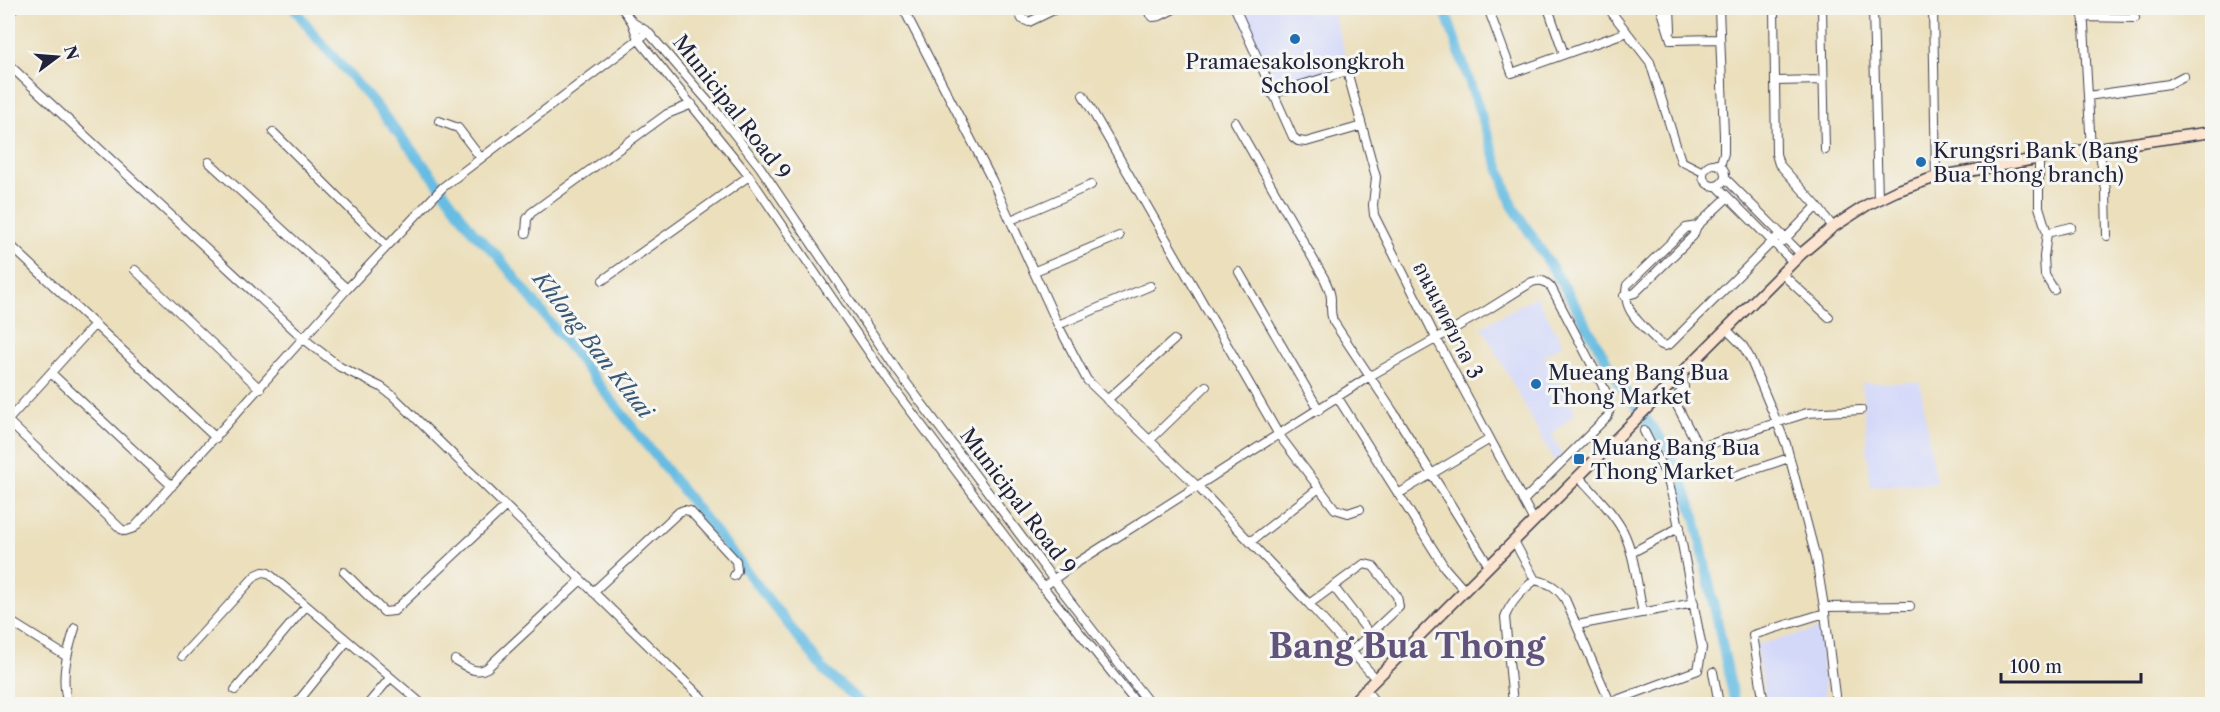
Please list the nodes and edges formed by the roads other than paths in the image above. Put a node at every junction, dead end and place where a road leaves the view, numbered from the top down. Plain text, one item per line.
1 (14, 8) edge
2 (622, 8) edge
3 (903, 8) edge
4 (1017, 8) edge
5 (1058, 8) edge
6 (1146, 8) edge
7 (1176, 8) edge
8 (1235, 8) edge
9 (1488, 8) edge
10 (1548, 8) edge
11 (1610, 8) edge
12 (1661, 8) edge
13 (1670, 8) edge
14 (1719, 8) edge
15 (1774, 8) edge
16 (1822, 8) edge
17 (1873, 8) edge
18 (1933, 8) edge
19 (2083, 8) edge
20 (8, 15) edge
21 (2083, 17) junction
22 (2135, 18) dead end
23 (632, 22) junction
24 (648, 32) junction
25 (1627, 32) junction
26 (638, 39) junction
27 (1671, 39) junction
28 (1719, 39) junction
29 (1564, 54) junction
30 (8, 64) edge
31 (2184, 76) dead end
32 (1823, 80) junction
33 (1775, 81) junction
34 (1272, 94) junction
35 (1083, 95) dead end
36 (2088, 96) junction
37 (692, 104) junction
38 (439, 121) dead end
39 (1235, 122) dead end
40 (1362, 126) junction
41 (273, 132) dead end
42 (2212, 132) edge
43 (2095, 149) junction
44 (1825, 150) dead end
45 (480, 157) junction
46 (2039, 158) junction
47 (209, 162) dead end
48 (1720, 166) junction
49 (1703, 172) junction
50 (749, 176) junction
51 (1936, 177) junction
52 (1725, 178) junction
53 (1091, 185) dead end
54 (1716, 186) junction
55 (1728, 197) junction
56 (1878, 199) junction
57 (1817, 206) junction
58 (1011, 220) junction
59 (1698, 226) junction
60 (1833, 227) junction
61 (2072, 227) dead end
62 (526, 233) dead end
63 (2047, 233) junction
64 (1119, 236) dead end
65 (1783, 236) junction
66 (2107, 236) dead end
67 (8, 243) edge
68 (1775, 244) junction
69 (387, 246) junction
70 (1797, 258) junction
71 (1654, 259) junction
72 (1662, 266) junction
73 (135, 270) dead end
74 (1035, 271) junction
75 (1239, 272) dead end
76 (1781, 273) junction
77 (603, 280) dead end
78 (1150, 286) dead end
79 (347, 289) junction
80 (2054, 290) dead end
81 (1624, 296) junction
82 (1829, 317) dead end
83 (95, 324) junction
84 (1058, 324) junction
85 (1726, 329) junction
86 (1436, 338) junction
87 (304, 339) junction
88 (1174, 340) dead end
89 (1683, 372) junction
90 (51, 373) junction
91 (1370, 376) junction
92 (1206, 386) dead end
93 (260, 388) junction
94 (1338, 398) junction
95 (1107, 400) junction
96 (1319, 410) junction
97 (1861, 410) dead end
98 (8, 421) edge
99 (1777, 422) junction
100 (1644, 431) dead end
101 (1280, 435) junction
102 (216, 438) junction
103 (1490, 438) junction
104 (1150, 440) junction
105 (1789, 458) junction
106 (1431, 475) junction
107 (1735, 476) dead end
108 (1579, 477) junction
109 (172, 486) junction
110 (1198, 487) junction
111 (1319, 488) junction
112 (1398, 494) junction
113 (1523, 501) junction
114 (505, 507) junction
115 (1360, 509) dead end
116 (1534, 521) junction
117 (1680, 527) junction
118 (1514, 541) junction
119 (1250, 542) junction
120 (1631, 553) junction
121 (1489, 566) junction
122 (344, 573) dead end
123 (734, 576) dead end
124 (1053, 579) junction
125 (580, 580) junction
126 (1535, 580) junction
127 (1333, 586) junction
128 (1043, 587) junction
129 (1465, 591) junction
130 (593, 592) junction
131 (1694, 603) junction
132 (1309, 604) junction
133 (306, 606) junction
134 (1910, 606) dead end
135 (1825, 610) junction
136 (1643, 613) junction
137 (8, 620) edge
138 (1577, 625) junction
139 (75, 628) dead end
140 (1370, 634) junction
141 (347, 641) junction
142 (1352, 651) junction
143 (66, 656) junction
144 (182, 656) dead end
145 (455, 660) dead end
146 (1713, 672) dead end
147 (390, 678) junction
148 (1376, 679) junction
149 (1365, 689) junction
150 (235, 690) dead end
151 (68, 705) edge
152 (296, 705) edge
153 (368, 705) edge
154 (422, 705) edge
155 (708, 705) edge
156 (1137, 705) edge
157 (1150, 705) edge
158 (1351, 705) edge
159 (1377, 705) edge
160 (1513, 705) edge
161 (1719, 705) edge
162 (1764, 705) edge
163 (1836, 705) edge

1 - 20 street
2 - 23 street
3 - 58 street
4 - 5 street
6 - 7 street
8 - 34 street
9 - 29 street
10 - 29 street
11 - 25 street
12 - 27 street
13 - 27 street
14 - 28 street
15 - 33 street
16 - 32 street
17 - 56 street
18 - 51 street
19 - 21 street
21 - 22 street
21 - 36 street
23 - 24 street, Municipal Road 9
23 - 26 street, Municipal Road 9
24 - 26 street
24 - 124 street, Municipal Road 9
25 - 29 street
25 - 49 street
26 - 37 street, Municipal Road 9
26 - 45 street
27 - 28 street
28 - 48 street
30 - 87 street
31 - 36 street
32 - 33 street
32 - 44 street
33 - 57 street
34 - 40 street
34 - 40 street, ถนนเทศบาล 3
35 - 101 street
36 - 43 street
37 - 50 street, Municipal Road 9
37 - 62 street
38 - 45 street
39 - 91 street
40 - 86 street, ถนนเทศบาล 3
41 - 69 street
42 - 43 main road
43 - 46 main road
43 - 66 street
45 - 69 street
46 - 51 main road
46 - 63 street
47 - 79 street
48 - 49 street
48 - 52 street
49 - 54 street
50 - 77 street
50 - 128 street, Municipal Road 9
51 - 56 main road
52 - 54 street
52 - 65 street
53 - 58 street
54 - 55 street
55 - 59 street
55 - 68 street
56 - 60 main road
57 - 60 street
57 - 65 street
58 - 74 street
59 - 71 street
59 - 72 street
60 - 70 main road
61 - 63 street
63 - 80 street
64 - 74 street
65 - 68 street
65 - 70 street
67 - 83 street
68 - 70 street
68 - 81 street
69 - 79 street
70 - 76 main road
71 - 72 street
71 - 81 street
72 - 81 street
73 - 93 street
74 - 84 street
75 - 96 street
76 - 82 street
76 - 85 main road
78 - 84 street
79 - 87 street
83 - 90 street
83 - 102 street
84 - 95 street
85 - 89 main road
85 - 99 street
86 - 91 street
86 - 103 street, ถนนเทศบาล 3
86 - 113 street
87 - 93 street
87 - 114 street
88 - 95 street
89 - 99 street
89 - 108 main road
90 - 98 street
90 - 109 street
91 - 94 street
91 - 106 street
92 - 104 street
93 - 102 street
94 - 96 street
94 - 112 street
95 - 104 street
96 - 101 street
97 - 99 street
98 - 109 street
99 - 105 street
100 - 117 street
101 - 110 street
101 - 111 street
102 - 109 street
103 - 106 street
103 - 113 street, ถนนเทศบาล 3
104 - 110 street
105 - 107 street
105 - 135 street
106 - 112 street
106 - 121 street
108 - 116 main road
108 - 120 street
110 - 119 street
110 - 124 street
111 - 115 street
111 - 119 street
112 - 129 street
113 - 116 street, ถนนเทศบาล 3
114 - 122 street
114 - 125 street
116 - 118 main road
117 - 120 street
117 - 131 street
118 - 121 main road
118 - 126 street
119 - 132 street
120 - 136 street
121 - 129 main road
123 - 130 street
124 - 128 street
124 - 157 street, Municipal Road 9
125 - 130 street
125 - 145 street
126 - 138 street
126 - 160 street
127 - 132 street
127 - 140 street
127 - 140 street
128 - 156 street, Municipal Road 9
129 - 148 main road
130 - 155 street
131 - 136 street
131 - 138 street
132 - 142 street
133 - 141 street
133 - 144 street
133 - 150 street
134 - 135 street
135 - 162 street
135 - 163 street
136 - 138 street
137 - 143 street
139 - 143 street
140 - 142 street
141 - 147 street
141 - 152 street
142 - 148 street
143 - 151 street
146 - 161 street
147 - 153 street
147 - 154 street
148 - 149 main road
149 - 158 main road
149 - 159 street

